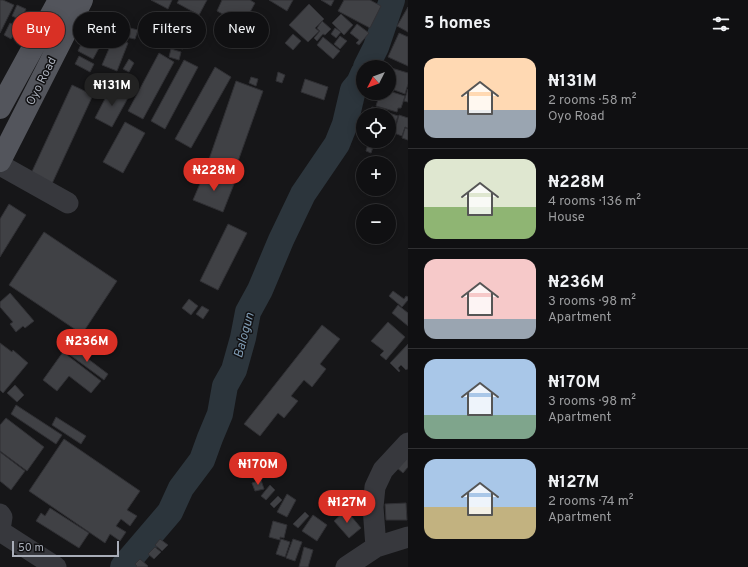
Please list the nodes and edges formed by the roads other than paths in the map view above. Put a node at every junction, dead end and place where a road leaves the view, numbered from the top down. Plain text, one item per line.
1 (59, 0) edge
2 (82, 0) edge
3 (0, 108) edge
4 (0, 161) edge
5 (0, 165) edge
6 (68, 203) dead end
7 (408, 443) edge
8 (0, 514) edge
9 (0, 531) edge
10 (408, 537) edge
11 (376, 546) junction
12 (56, 567) edge
13 (346, 567) edge

1 - 3 main road, Oyo Road
2 - 4 main road, Oyo Road
5 - 6 street
7 - 11 street
8 - 9 street
9 - 12 street
10 - 11 street
11 - 13 street

